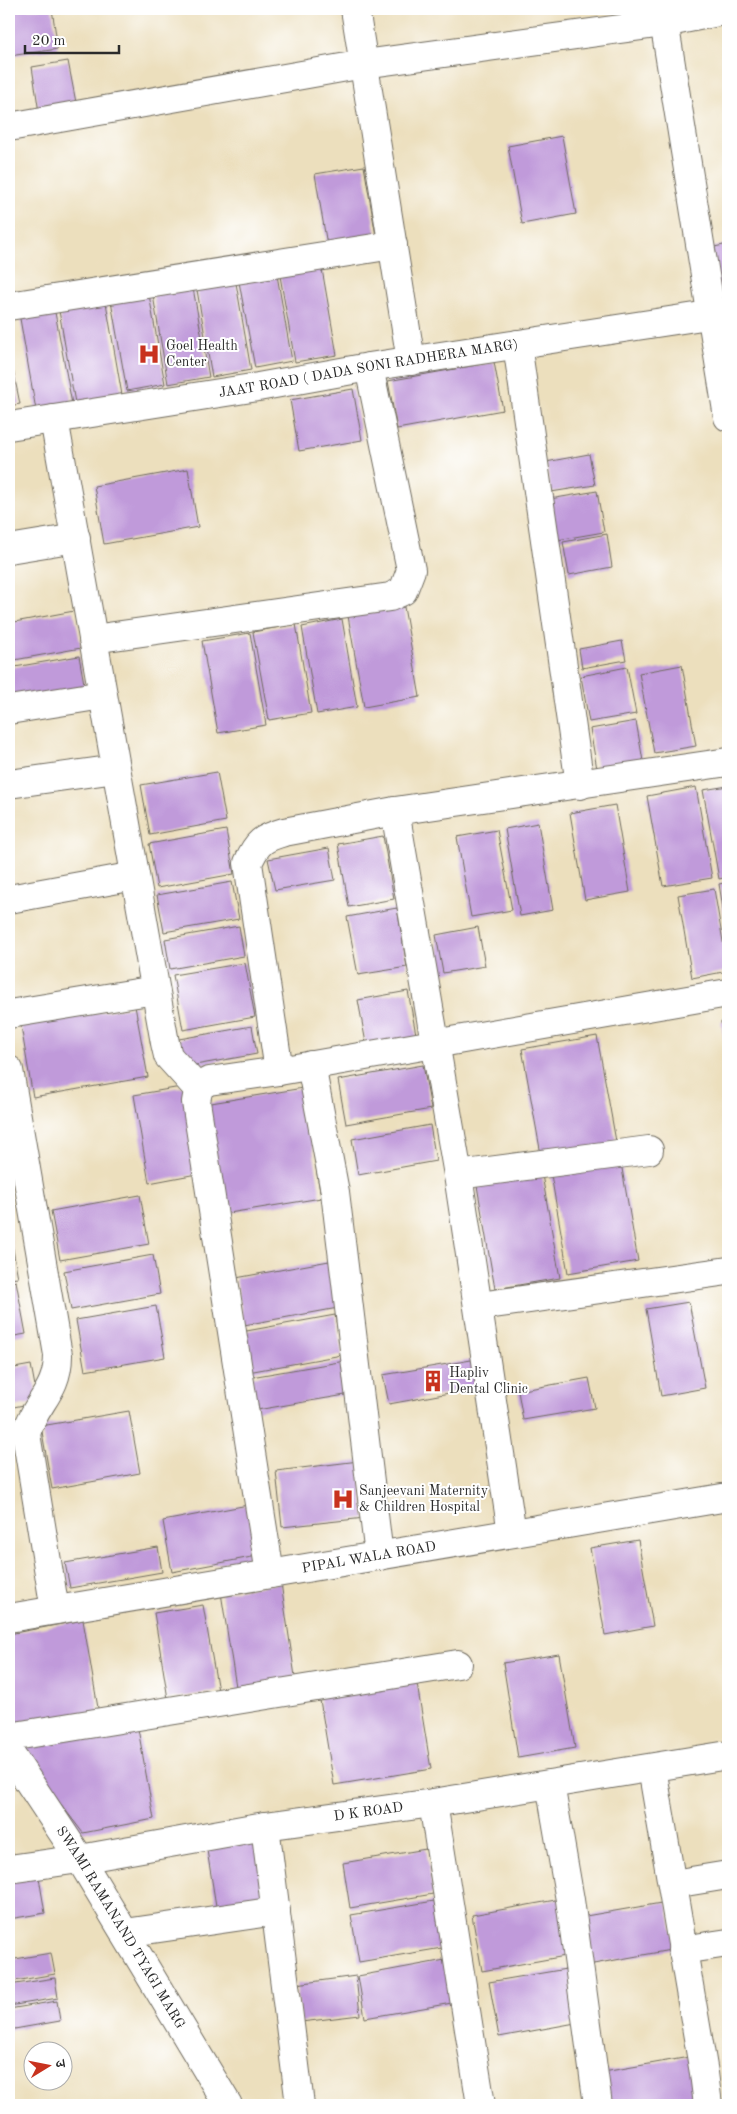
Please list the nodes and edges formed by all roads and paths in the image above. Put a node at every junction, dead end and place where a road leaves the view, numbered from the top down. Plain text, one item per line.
1 (355, 9) edge
2 (728, 10) edge
3 (663, 16) edge
4 (364, 64) junction
5 (9, 127) edge
6 (393, 245) junction
7 (9, 306) edge
8 (720, 313) edge
9 (517, 344) junction
10 (411, 361) junction
11 (369, 367) junction
12 (728, 417) edge
13 (54, 419) junction
14 (9, 426) edge
15 (76, 538) junction
16 (9, 548) edge
17 (93, 638) junction
18 (103, 695) junction
19 (9, 710) edge
20 (728, 762) edge
21 (116, 769) junction
22 (9, 784) edge
23 (580, 785) junction
24 (395, 812) junction
25 (135, 876) junction
26 (9, 899) edge
27 (155, 990) junction
28 (728, 992) edge
29 (9, 1014) edge
30 (435, 1044) junction
31 (311, 1065) junction
32 (9, 1070) edge
33 (279, 1071) junction
34 (198, 1089) junction
35 (14, 1132) edge
36 (649, 1150) dead end
37 (458, 1175) junction
38 (728, 1270) edge
39 (478, 1306) junction
40 (728, 1497) edge
41 (512, 1533) junction
42 (379, 1556) junction
43 (270, 1574) junction
44 (55, 1610) junction
45 (9, 1618) edge
46 (458, 1664) dead end
47 (9, 1737) edge
48 (9, 1752) edge
49 (728, 1755) edge
50 (652, 1768) junction
51 (550, 1784) junction
52 (433, 1803) junction
53 (265, 1826) junction
54 (80, 1859) junction
55 (9, 1869) edge
56 (728, 1875) edge
57 (673, 1884) junction
58 (276, 1912) junction
59 (125, 1933) junction
60 (728, 1943) edge
61 (682, 1950) junction
62 (716, 2071) edge
63 (228, 2105) edge
64 (300, 2105) edge
65 (481, 2105) edge
66 (598, 2105) edge
67 (708, 2105) edge

1 - 4 street
2 - 3 street
3 - 4 street
3 - 8 street
4 - 5 street
4 - 6 street
6 - 7 street
6 - 10 street
8 - 9 street, JAAT ROAD ( DADA SONI RADHERA MARG)
8 - 12 street
9 - 10 street, JAAT ROAD ( DADA SONI RADHERA MARG)
9 - 23 street
10 - 11 street, JAAT ROAD ( DADA SONI RADHERA MARG)
11 - 13 street, JAAT ROAD ( DADA SONI RADHERA MARG)
11 - 17 street
13 - 14 street, JAAT ROAD ( DADA SONI RADHERA MARG)
13 - 15 street
15 - 16 street
15 - 17 street
17 - 18 street
18 - 19 street
18 - 21 street
20 - 23 street
21 - 22 street
21 - 25 street
23 - 24 street
24 - 30 street
24 - 33 street
25 - 26 street
25 - 27 street
27 - 29 street
27 - 34 street
28 - 30 street
30 - 31 street
30 - 37 street
31 - 33 street
31 - 42 street
32 - 35 street
33 - 34 street
34 - 43 street
35 - 44 street
36 - 37 street
37 - 39 street
38 - 39 street
39 - 41 street
40 - 41 street, PIPAL WALA ROAD
41 - 42 street, PIPAL WALA ROAD
42 - 43 street, PIPAL WALA ROAD
43 - 44 street, PIPAL WALA ROAD
44 - 45 street, PIPAL WALA ROAD
46 - 47 street
48 - 54 street, SWAMI RAMANAND TYAGI MARG
49 - 50 street, D K ROAD
50 - 51 street, D K ROAD
50 - 57 street
51 - 52 street, D K ROAD
51 - 66 street
52 - 53 street, D K ROAD
52 - 65 street
53 - 54 street, D K ROAD
53 - 58 street
54 - 55 street, D K ROAD
54 - 59 street, SWAMI RAMANAND TYAGI MARG
56 - 57 street
57 - 61 street
58 - 59 street
58 - 64 street
59 - 63 street, SWAMI RAMANAND TYAGI MARG
60 - 61 street
61 - 62 street
62 - 67 street

